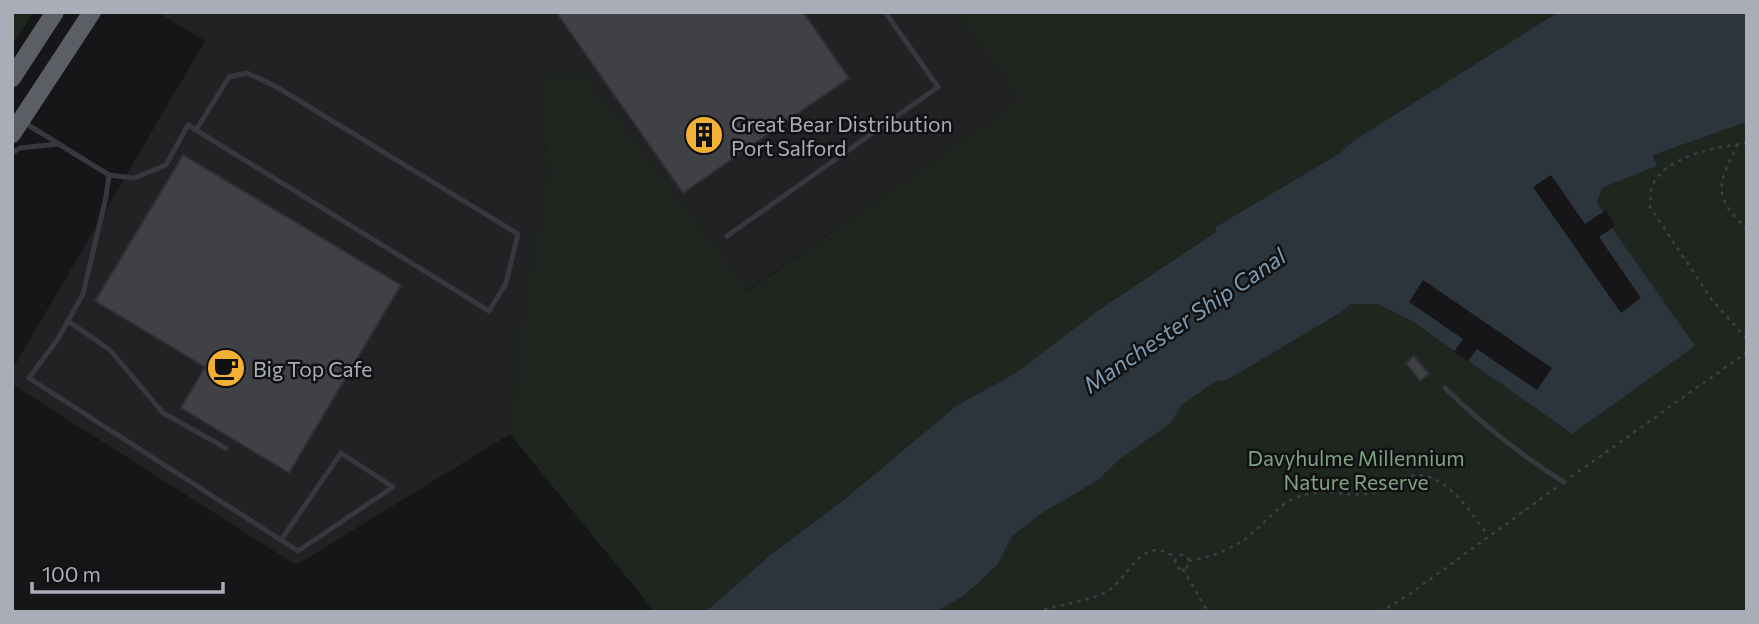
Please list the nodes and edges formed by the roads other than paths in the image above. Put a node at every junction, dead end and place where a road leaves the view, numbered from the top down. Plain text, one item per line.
1 (55, 12) edge
2 (92, 12) edge
3 (885, 12) edge
4 (12, 78) edge
5 (15, 123) edge
6 (197, 130) junction
7 (58, 144) junction
8 (12, 153) edge
9 (109, 175) junction
10 (727, 236) dead end
11 (68, 321) junction
12 (1445, 388) dead end
13 (226, 448) dead end
14 (1564, 482) dead end
15 (281, 540) junction

1 - 4 highway
2 - 5 highway
3 - 10 lane
5 - 7 lane
6 - 6 lane
6 - 9 lane
7 - 8 lane
7 - 9 lane
9 - 11 lane
11 - 13 lane
11 - 15 lane
12 - 14 lane
15 - 15 lane

